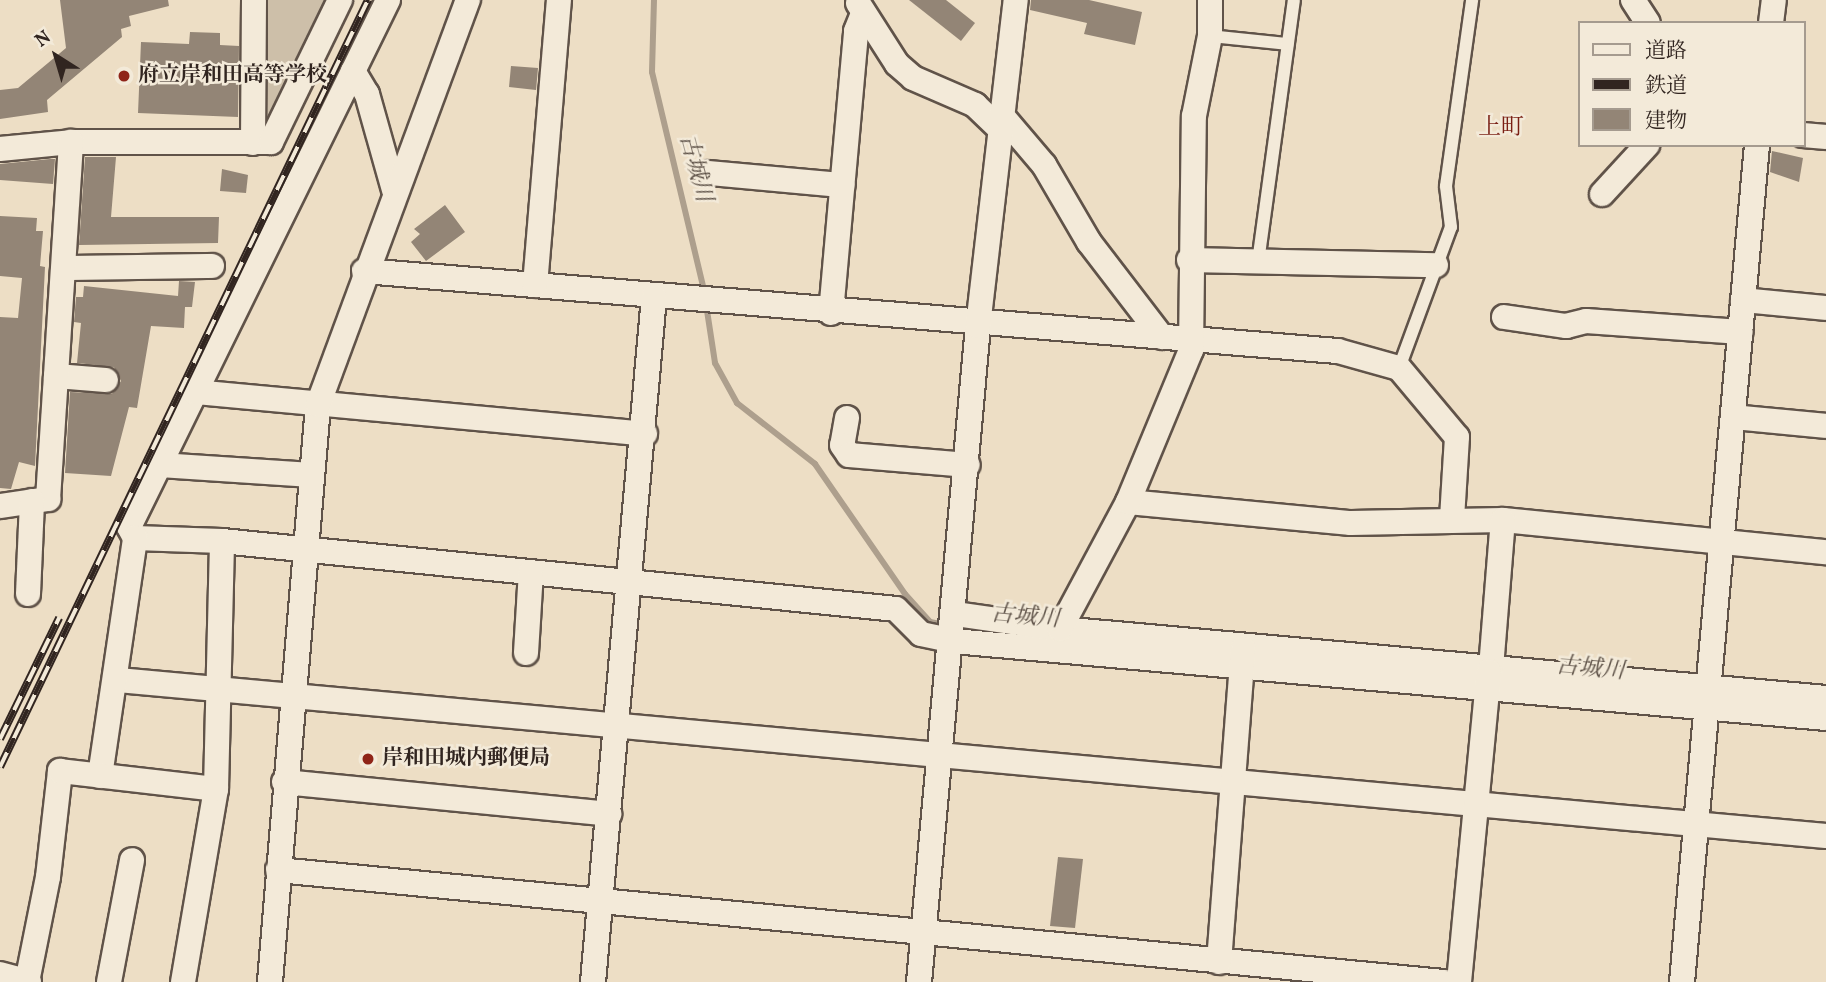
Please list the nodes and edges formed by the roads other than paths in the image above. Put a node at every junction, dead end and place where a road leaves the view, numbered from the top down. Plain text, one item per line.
1 (254, 0) edge
2 (340, 0) edge
3 (388, 0) edge
4 (468, 0) edge
5 (559, 0) edge
6 (1016, 0) edge
7 (1210, 0) edge
8 (1294, 0) edge
9 (1472, 0) edge
10 (1633, 0) edge
11 (1774, 0) edge
12 (860, 7) edge
13 (1647, 21) edge
14 (1771, 21) edge
15 (1210, 36) junction
16 (1288, 44) junction
17 (353, 71) junction
18 (1003, 124) junction
19 (1805, 135) edge
20 (1826, 137) edge
21 (71, 142) junction
22 (253, 143) junction
23 (1645, 147) edge
24 (1757, 147) edge
25 (0, 149) edge
26 (709, 173) dead end
27 (842, 186) junction
28 (394, 190) junction
29 (1602, 194) dead end
30 (1189, 260) junction
31 (1258, 262) junction
32 (1436, 264) junction
33 (212, 266) dead end
34 (64, 268) junction
35 (364, 271) junction
36 (535, 285) junction
37 (654, 297) junction
38 (1744, 300) junction
39 (1826, 308) edge
40 (831, 313) junction
41 (1504, 317) dead end
42 (978, 326) junction
43 (1741, 332) junction
44 (1162, 337) junction
45 (1190, 339) junction
46 (1399, 368) junction
47 (56, 376) junction
48 (106, 380) dead end
49 (195, 392) junction
50 (318, 405) junction
51 (1733, 417) junction
52 (847, 418) dead end
53 (1826, 426) edge
54 (645, 434) junction
55 (160, 464) junction
56 (968, 465) junction
57 (312, 475) junction
58 (32, 502) junction
59 (1128, 502) junction
60 (0, 506) edge
61 (1452, 519) junction
62 (1503, 520) junction
63 (135, 538) junction
64 (222, 541) junction
65 (1722, 542) junction
66 (305, 552) junction
67 (1826, 552) edge
68 (531, 572) junction
69 (628, 580) junction
70 (28, 594) dead end
71 (956, 614) junction
72 (1060, 629) junction
73 (953, 641) junction
74 (526, 653) dead end
75 (1243, 654) junction
76 (1489, 674) junction
77 (118, 680) junction
78 (220, 691) junction
79 (290, 695) junction
80 (1707, 697) junction
81 (1826, 698) edge
82 (1826, 718) edge
83 (617, 726) junction
84 (941, 755) junction
85 (100, 776) junction
86 (1234, 779) junction
87 (284, 782) junction
88 (216, 789) junction
89 (1478, 802) junction
90 (609, 814) junction
91 (1696, 824) junction
92 (1826, 836) edge
93 (132, 860) dead end
94 (278, 870) junction
95 (601, 901) junction
96 (923, 936) junction
97 (1219, 962) junction
98 (1265, 974) edge
99 (17, 980) edge
100 (109, 982) edge
101 (183, 982) edge
102 (270, 982) edge
103 (593, 982) edge
104 (919, 982) edge
105 (1444, 982) edge
106 (1460, 982) edge
107 (1682, 982) edge

1 - 22 street
2 - 22 street
3 - 17 street
4 - 28 street
5 - 36 street
6 - 18 street
7 - 15 street
8 - 16 lane
9 - 32 lane
10 - 13 street
11 - 14 street
12 - 18 street
12 - 27 street
15 - 16 lane
15 - 30 street
16 - 31 lane
17 - 28 street
17 - 49 street
18 - 42 street
18 - 44 street
19 - 20 street
21 - 22 street
21 - 25 street
21 - 34 street
23 - 29 street
24 - 38 street
26 - 27 street
27 - 40 street
28 - 35 street
30 - 31 street
30 - 45 street
31 - 32 street
32 - 46 lane
33 - 34 street
34 - 47 street
35 - 36 street
35 - 50 street
36 - 37 street
37 - 40 street
37 - 54 street
38 - 39 street
38 - 43 street
40 - 42 street
41 - 43 street
42 - 44 street
42 - 56 street
43 - 51 street
44 - 45 street
45 - 46 street
45 - 59 street
46 - 61 street
47 - 48 street
47 - 58 street
49 - 50 street
49 - 55 street
50 - 54 street
50 - 57 street
51 - 53 street
51 - 65 street
52 - 56 street
54 - 69 street
55 - 57 street
55 - 63 street
56 - 71 street
57 - 66 street
58 - 60 street
58 - 70 street
59 - 61 street
59 - 72 street
61 - 62 street
62 - 65 street
62 - 76 street
63 - 64 street
63 - 77 street
64 - 66 street
64 - 78 street
65 - 67 street
65 - 80 street
66 - 68 street
66 - 79 street
68 - 69 street
68 - 74 street
69 - 73 street
69 - 83 street
71 - 72 street
71 - 73 street
72 - 75 street
73 - 75 street
73 - 84 street
75 - 76 street
75 - 86 street
76 - 80 street
76 - 89 street
77 - 78 street
77 - 85 street
78 - 79 street
78 - 88 street
79 - 83 street
79 - 87 street
80 - 81 street
80 - 82 street
80 - 91 street
83 - 84 street
83 - 90 street
84 - 86 street
84 - 96 street
85 - 88 street
85 - 99 street
86 - 89 street
86 - 97 street
87 - 90 street
87 - 94 street
88 - 101 street
89 - 91 street
89 - 106 street
90 - 95 street
91 - 92 street
91 - 107 street
93 - 100 street
94 - 95 street
94 - 102 street
95 - 96 street
95 - 103 street
96 - 97 street
96 - 104 street
97 - 98 street
98 - 105 street

